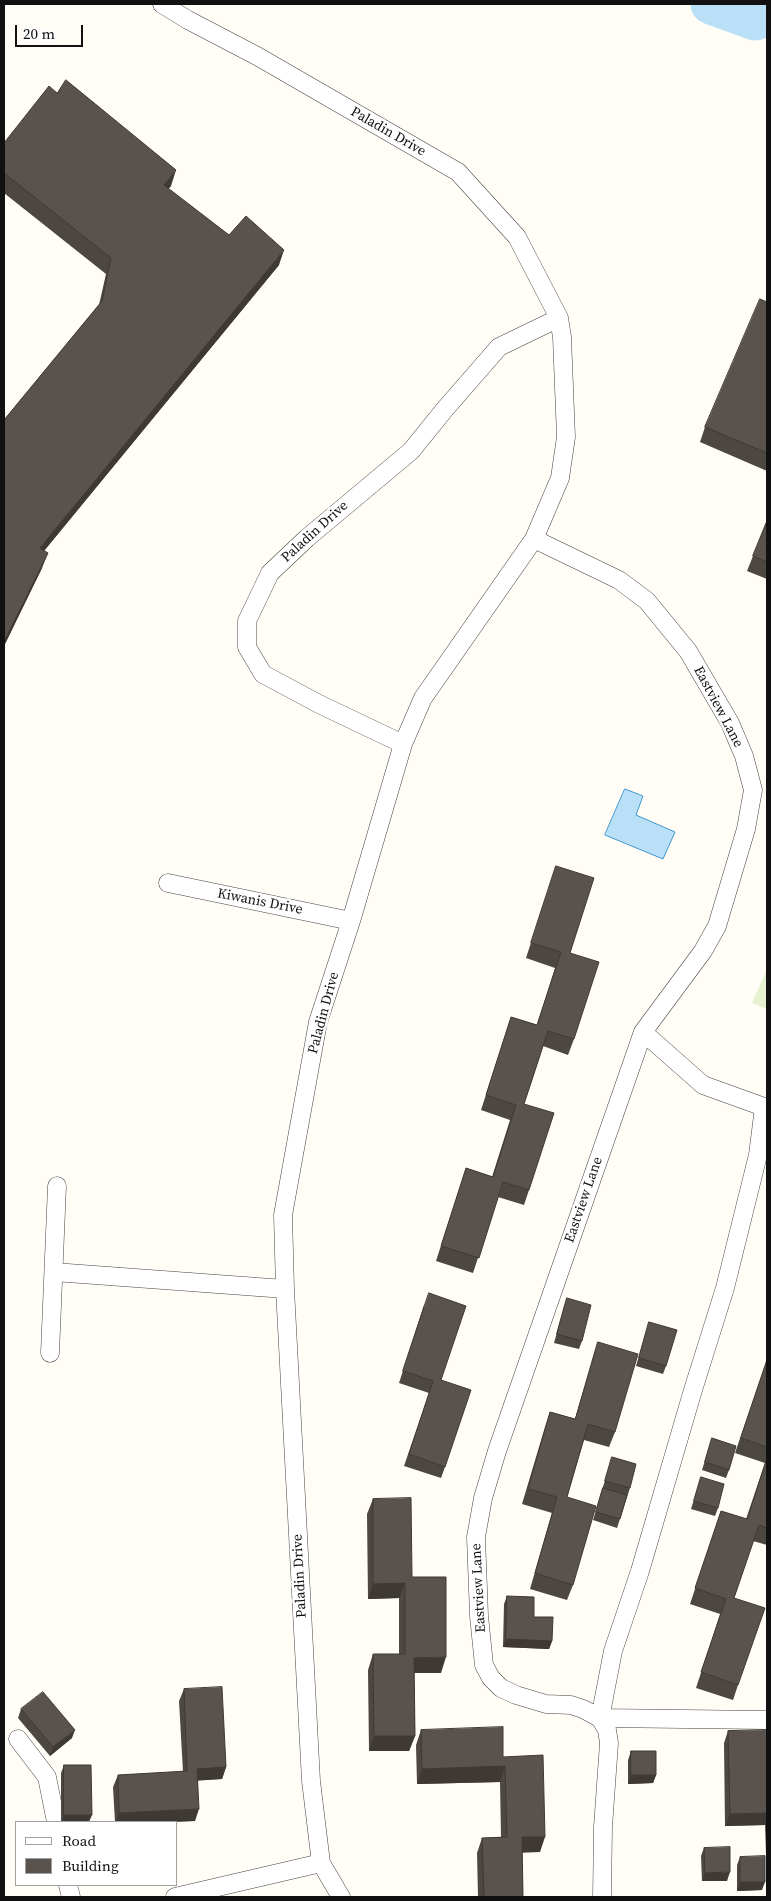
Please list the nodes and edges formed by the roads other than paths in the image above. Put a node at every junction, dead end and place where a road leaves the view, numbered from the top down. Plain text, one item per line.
1 (162, 4) edge
2 (559, 318) junction
3 (534, 539) junction
4 (403, 744) junction
5 (168, 884) dead end
6 (351, 921) junction
7 (642, 1032) junction
8 (57, 1186) dead end
9 (54, 1272) junction
10 (285, 1289) junction
11 (50, 1353) dead end
12 (600, 1718) junction
13 (767, 1720) edge
14 (18, 1739) dead end
15 (56, 1821) edge
16 (321, 1863) junction
17 (175, 1897) edge
18 (341, 1897) edge
19 (602, 1897) edge

1 - 2 street, Paladin Drive
2 - 3 street, Paladin Drive
2 - 4 street, Paladin Drive
3 - 4 street, Paladin Drive
3 - 7 street, Eastview Lane
4 - 6 street, Paladin Drive
5 - 6 street, Kiwanis Drive
6 - 10 street, Paladin Drive
7 - 12 street
7 - 12 street, Eastview Lane
8 - 9 street
9 - 10 street
9 - 11 street
10 - 16 street, Paladin Drive
12 - 13 street
12 - 19 street
14 - 15 street
16 - 17 street
16 - 18 street, Paladin Drive

